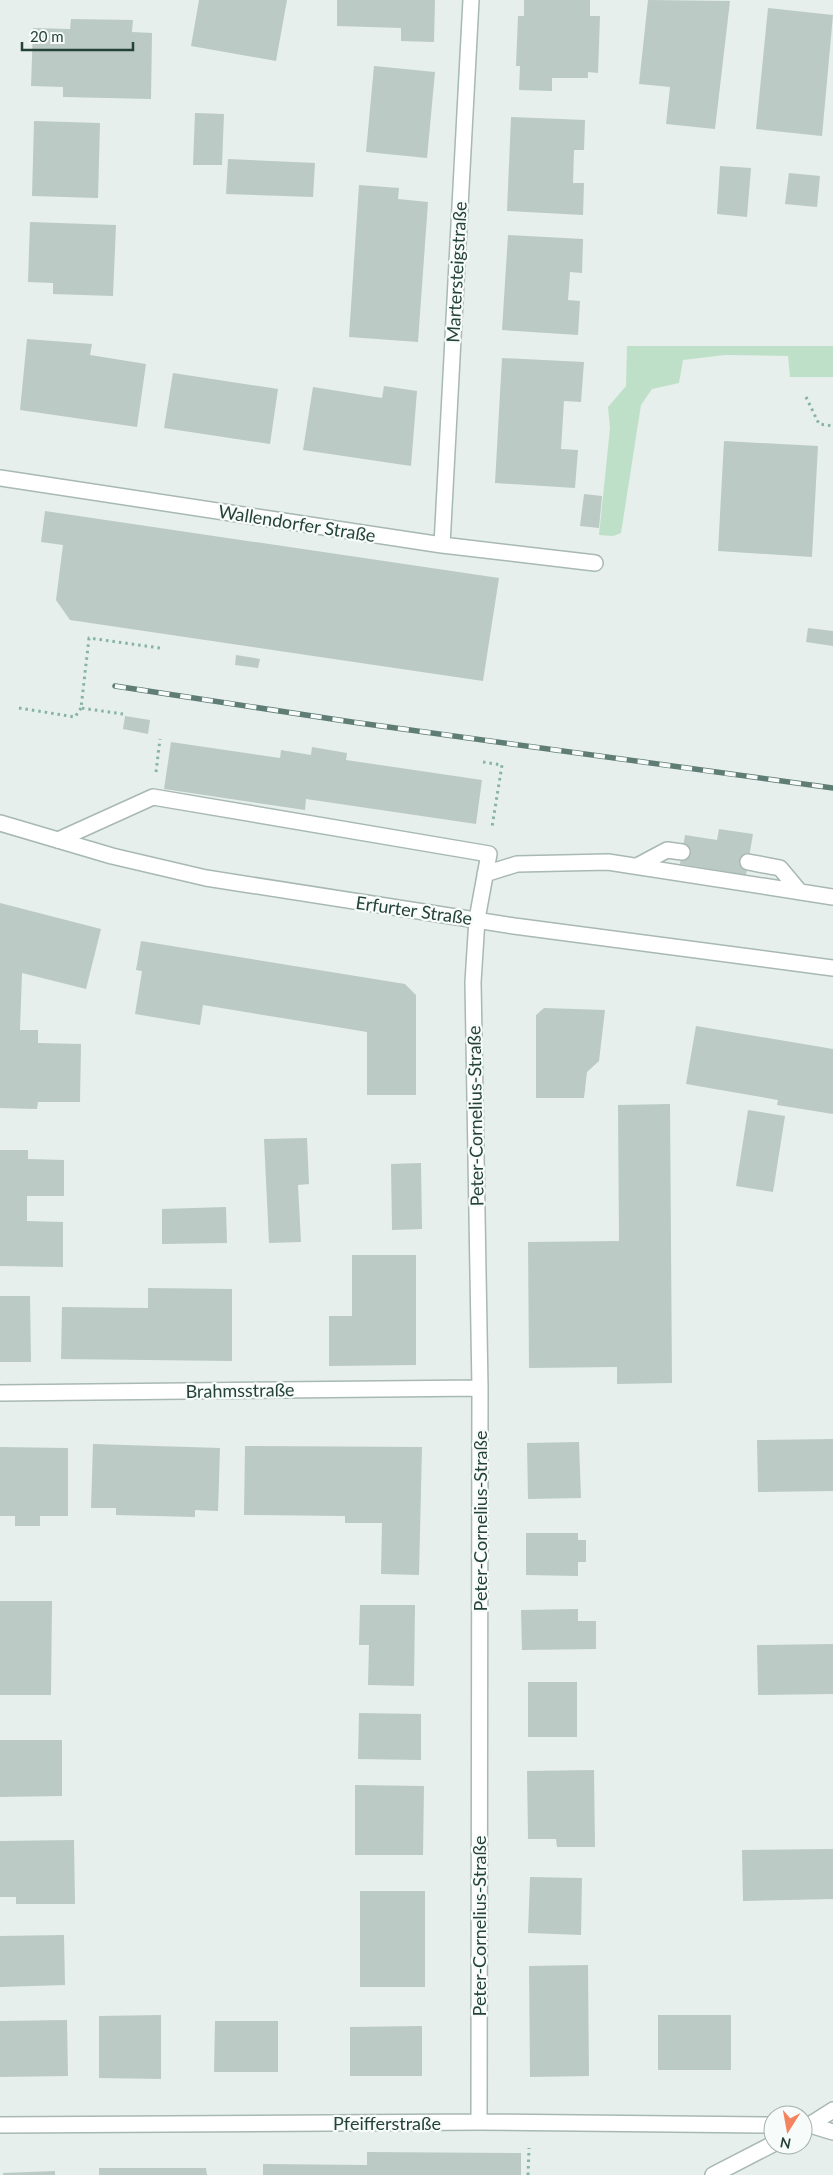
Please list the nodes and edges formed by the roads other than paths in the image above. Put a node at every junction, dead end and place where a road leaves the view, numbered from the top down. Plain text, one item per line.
1 (471, 0) edge
2 (0, 478) edge
3 (442, 545) junction
4 (595, 563) dead end
5 (0, 823) edge
6 (58, 840) junction
7 (682, 852) dead end
8 (748, 862) dead end
9 (637, 866) junction
10 (485, 874) junction
11 (800, 892) junction
12 (833, 897) edge
13 (477, 919) junction
14 (833, 968) edge
15 (480, 1388) junction
16 (0, 1393) edge
17 (833, 2110) edge
18 (813, 2121) edge
19 (479, 2122) junction
20 (0, 2125) edge
21 (763, 2125) edge
22 (813, 2128) edge
23 (833, 2132) edge
24 (763, 2149) edge
25 (713, 2175) edge

1 - 3 street, Martersteigstraße
2 - 3 street, Wallendorfer Straße
3 - 4 street, Wallendorfer Straße
5 - 6 street, Erfurter Straße
6 - 10 street, Peter-Cornelius-Straße
6 - 13 street, Erfurter Straße
7 - 9 street
8 - 11 street
9 - 10 street
9 - 11 street
10 - 13 street, Peter-Cornelius-Straße
11 - 12 street
13 - 14 street, Erfurter Straße
13 - 15 street, Peter-Cornelius-Straße
15 - 16 street, Brahmsstraße
15 - 19 street, Peter-Cornelius-Straße
17 - 18 street
19 - 20 street, Pfeifferstraße
19 - 21 street, Pfeifferstraße
22 - 23 street
24 - 25 street

